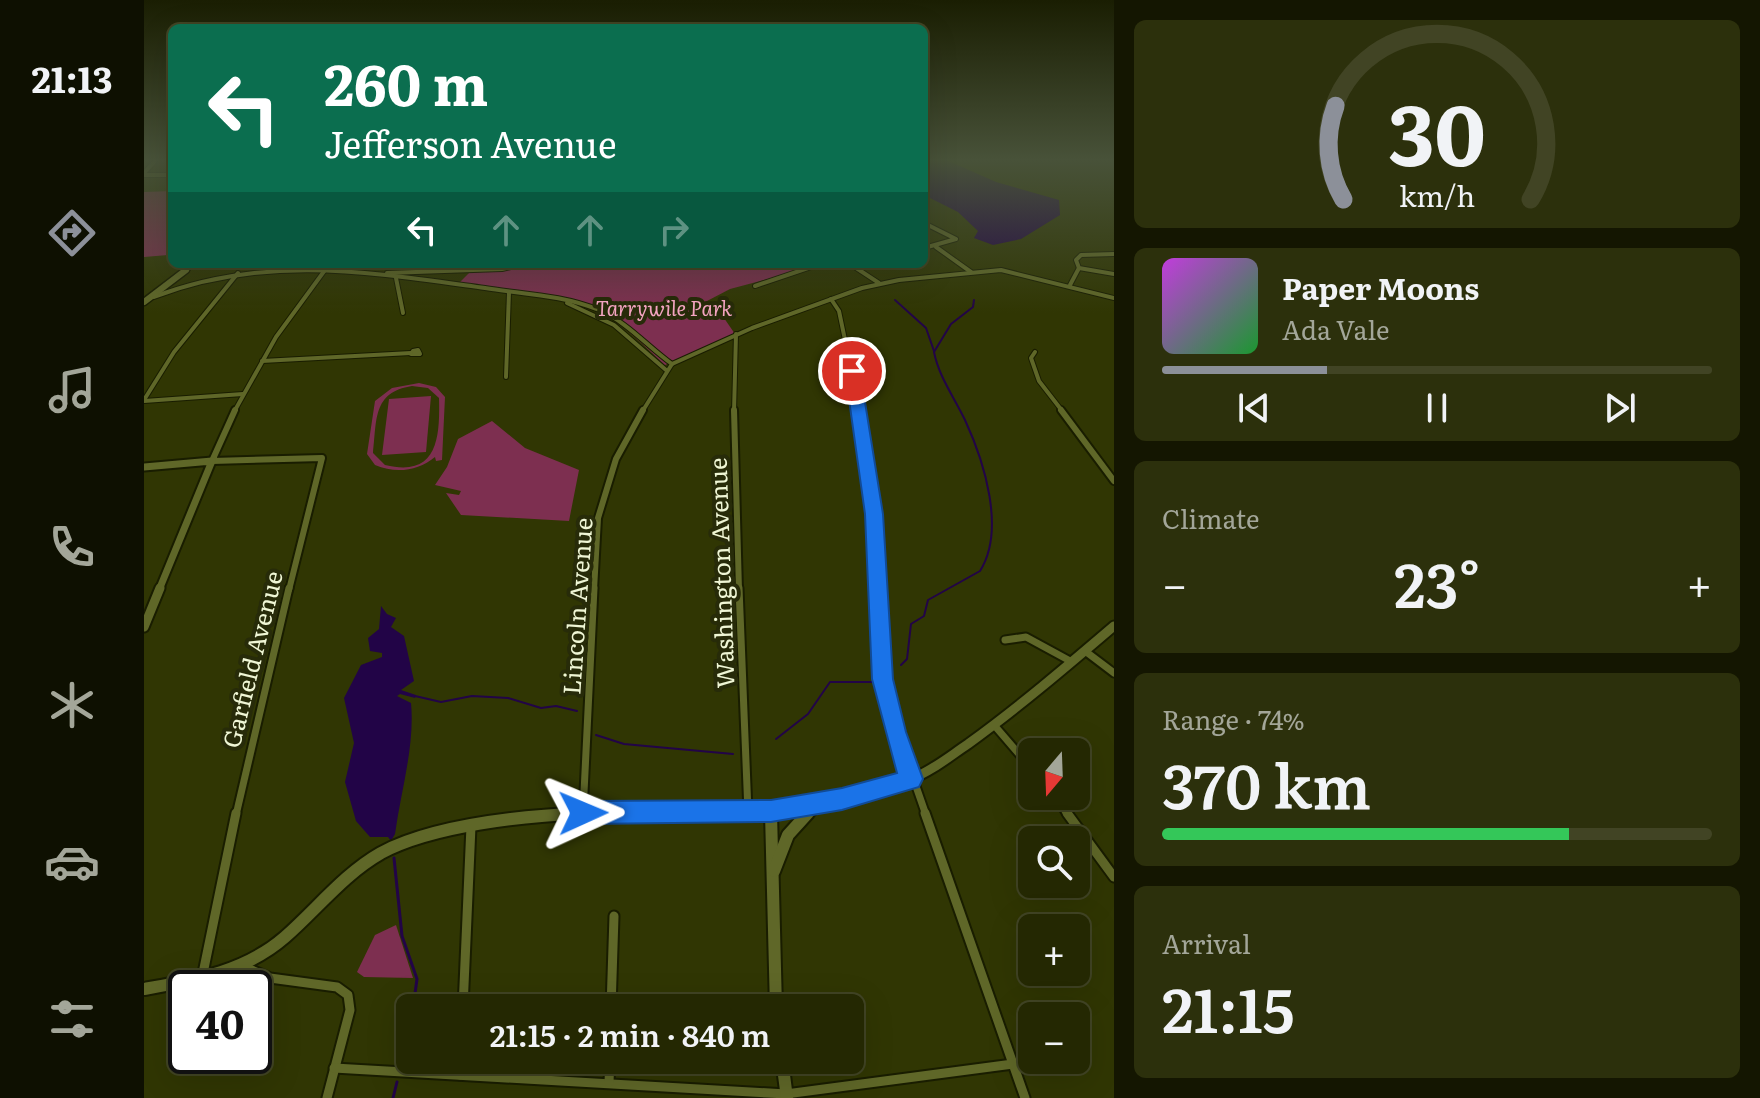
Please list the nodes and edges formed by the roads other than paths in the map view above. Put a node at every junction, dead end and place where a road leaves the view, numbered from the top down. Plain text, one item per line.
1 (928, 225) edge
2 (936, 247) junction
3 (928, 248) edge
4 (1114, 254) edge
5 (188, 268) edge
6 (506, 268) edge
7 (808, 268) edge
8 (856, 268) edge
9 (1079, 268) junction
10 (325, 270) junction
11 (348, 272) junction
12 (971, 272) junction
13 (238, 273) junction
14 (1114, 274) edge
15 (396, 278) junction
16 (168, 283) junction
17 (879, 283) junction
18 (1070, 285) junction
19 (755, 286) dead end
20 (177, 288) junction
21 (509, 292) junction
22 (536, 295) junction
23 (1114, 298) edge
24 (831, 299) junction
25 (144, 302) edge
26 (403, 313) dead end
27 (736, 334) junction
28 (1035, 352) dead end
29 (411, 353) dead end
30 (262, 361) junction
31 (672, 364) junction
32 (666, 370) junction
33 (506, 377) dead end
34 (243, 394) junction
35 (144, 400) edge
36 (212, 461) junction
37 (144, 467) edge
38 (1114, 481) edge
39 (1114, 626) edge
40 (144, 627) edge
41 (1005, 640) dead end
42 (1085, 651) junction
43 (1072, 662) junction
44 (1114, 673) edge
45 (994, 725) junction
46 (1018, 753) edge
47 (911, 779) junction
48 (823, 803) junction
49 (1064, 810) edge
50 (771, 811) junction
51 (748, 812) junction
52 (583, 813) junction
53 (471, 826) junction
54 (1114, 877) edge
55 (771, 883) junction
56 (614, 916) dead end
57 (240, 965) junction
58 (204, 970) edge
59 (225, 970) edge
60 (168, 984) edge
61 (144, 989) edge
62 (464, 994) edge
63 (611, 994) edge
64 (775, 994) edge
65 (1013, 1064) junction
66 (334, 1068) junction
67 (609, 1074) edge
68 (784, 1074) edge
69 (460, 1075) joint
70 (609, 1082) junction
71 (786, 1096) edge
72 (327, 1098) edge
73 (1025, 1098) edge

1 - 2 street
2 - 3 street
2 - 12 street
4 - 9 street
5 - 16 street
6 - 11 street
7 - 19 street
8 - 17 street
9 - 14 street
9 - 18 street
10 - 11 street
10 - 13 street
10 - 30 street
11 - 15 street
12 - 17 street, Lincoln Avenue
12 - 18 street, Lincoln Avenue
13 - 20 street
13 - 35 street
15 - 21 street
15 - 26 street
16 - 20 street
16 - 25 street
17 - 24 street, Lincoln Avenue
18 - 23 street, Lincoln Avenue
20 - 25 street
21 - 22 street
21 - 33 street
22 - 31 street
22 - 32 street
24 - 27 street, Lincoln Avenue
24 - 47 street
27 - 31 street, Lincoln Avenue
27 - 51 street, Washington Avenue
28 - 38 street
29 - 30 street
30 - 34 street
31 - 32 street, Lincoln Avenue
32 - 52 street, Lincoln Avenue
34 - 35 street
34 - 36 street
36 - 37 street
36 - 40 street
36 - 58 street, Garfield Avenue
39 - 42 street
41 - 43 street
42 - 43 street
42 - 44 street
43 - 45 street
45 - 46 street
45 - 47 street
47 - 48 street
47 - 65 street
48 - 50 street
48 - 55 street
49 - 54 street
50 - 51 street
50 - 55 street
51 - 52 street
52 - 53 street
53 - 57 street
53 - 62 street
55 - 64 street
56 - 63 street
57 - 59 street
57 - 66 street
60 - 61 street
65 - 71 street
65 - 73 street
66 - 69 street
66 - 72 street
67 - 70 street
68 - 71 street
69 - 70 street
70 - 71 street

